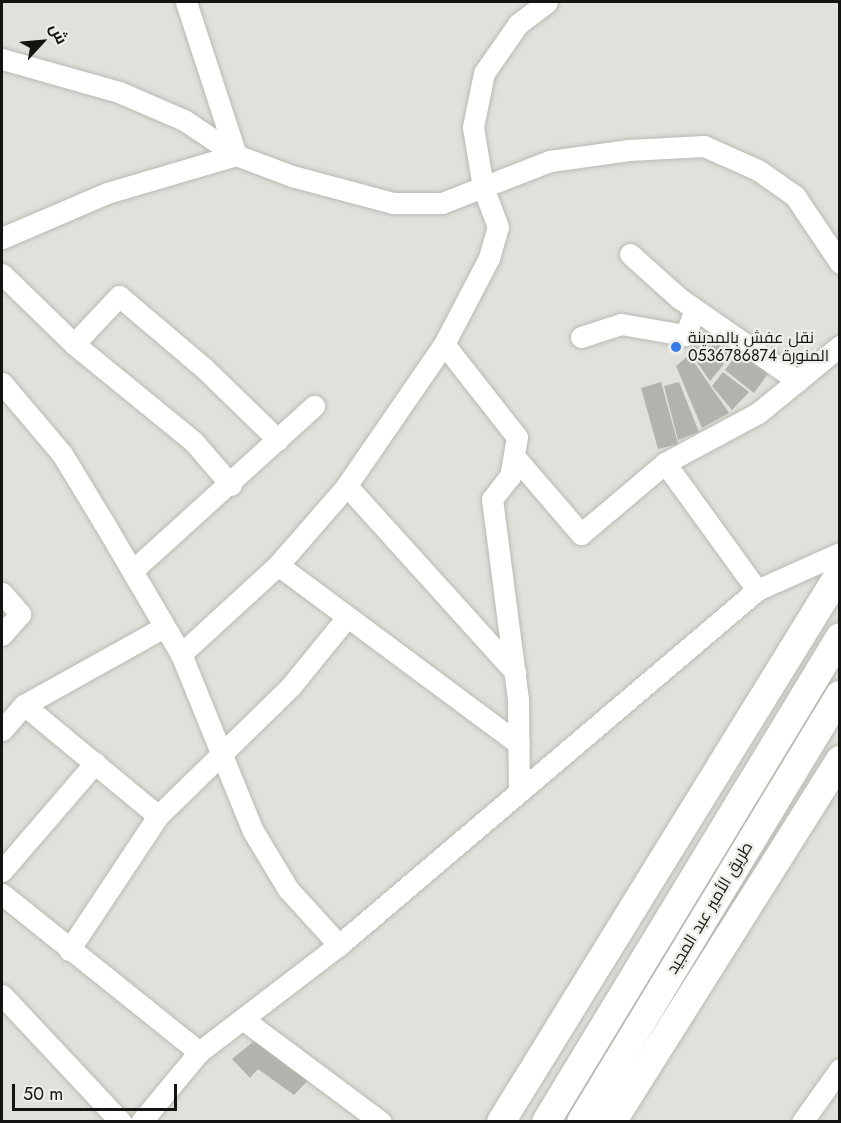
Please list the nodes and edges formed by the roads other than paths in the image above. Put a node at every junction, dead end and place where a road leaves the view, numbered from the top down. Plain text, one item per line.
1 (186, 2) edge
2 (547, 2) edge
3 (2, 59) edge
4 (236, 155) junction
5 (483, 187) junction
6 (2, 238) edge
7 (630, 255) dead end
8 (840, 263) edge
9 (2, 274) edge
10 (695, 310) junction
11 (581, 337) dead end
12 (74, 344) junction
13 (444, 344) junction
14 (840, 346) edge
15 (798, 381) junction
16 (2, 383) edge
17 (314, 406) dead end
18 (278, 440) junction
19 (514, 456) junction
20 (665, 464) junction
21 (231, 484) junction
22 (347, 486) junction
23 (840, 553) edge
24 (278, 565) junction
25 (132, 571) junction
26 (840, 573) edge
27 (757, 590) junction
28 (2, 593) edge
29 (347, 617) junction
30 (164, 627) junction
31 (2, 635) edge
32 (840, 637) edge
33 (181, 654) junction
34 (515, 672) junction
35 (840, 695) edge
36 (24, 705) junction
37 (2, 730) edge
38 (519, 744) junction
39 (223, 750) junction
40 (840, 760) edge
41 (95, 763) junction
42 (519, 792) junction
43 (158, 816) junction
44 (2, 871) edge
45 (2, 894) edge
46 (339, 945) junction
47 (69, 950) junction
48 (2, 995) edge
49 (244, 1020) junction
50 (199, 1052) junction
51 (840, 1069) edge
52 (619, 1119) edge
53 (122, 1122) edge
54 (141, 1122) edge
55 (381, 1122) edge
56 (501, 1122) edge
57 (546, 1122) edge
58 (580, 1122) edge
59 (802, 1122) edge

1 - 4 street
2 - 5 street
3 - 4 street
4 - 5 street
4 - 6 street
5 - 8 street
5 - 13 street
7 - 10 street
9 - 12 street
10 - 11 street
10 - 15 street
12 - 18 street
12 - 21 street
13 - 19 street
13 - 22 street
14 - 15 street
15 - 20 street
16 - 25 street
17 - 18 street
18 - 21 street
19 - 20 street
19 - 34 street
20 - 27 street
21 - 25 street
22 - 24 street
22 - 34 street
23 - 27 street
24 - 29 street
24 - 33 street
25 - 30 street
26 - 56 main road
27 - 42 street
28 - 31 street
29 - 38 street
29 - 39 street
30 - 33 street
30 - 36 street
32 - 57 main road
33 - 39 street
34 - 38 street
35 - 58 main road, طريق الأمير عبد المجيد
36 - 37 street
36 - 41 street
38 - 42 street
39 - 43 street
39 - 46 street
40 - 52 main road
41 - 43 street
41 - 44 street
42 - 46 street
43 - 47 street
45 - 47 street
46 - 49 street
47 - 50 street
48 - 53 street
49 - 50 street
49 - 55 street
50 - 54 street
51 - 59 street

